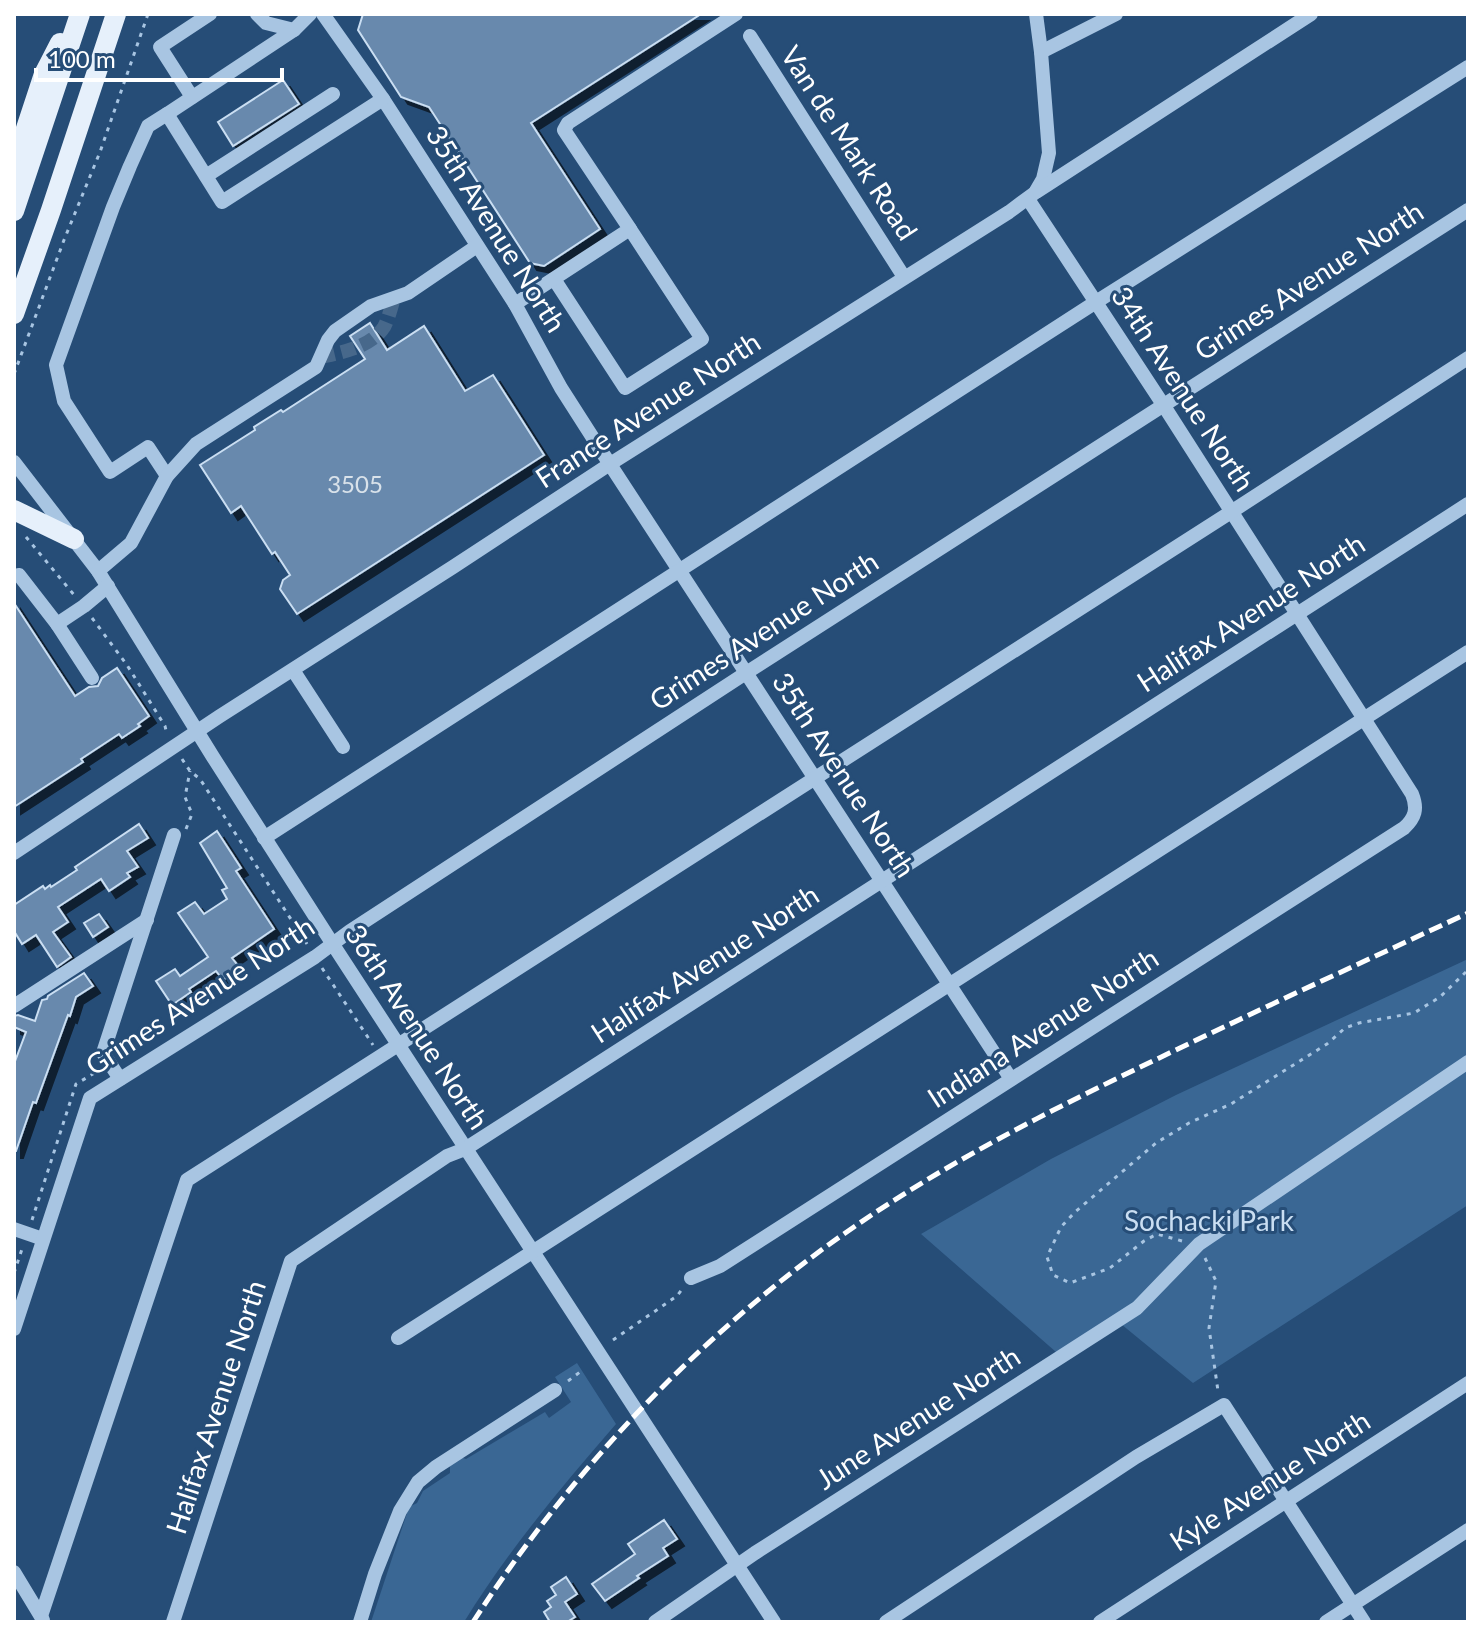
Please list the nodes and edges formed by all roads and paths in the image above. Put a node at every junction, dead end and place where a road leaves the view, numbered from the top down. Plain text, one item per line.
1 (77, 14) edge
2 (116, 14) edge
3 (148, 14) edge
4 (210, 14) edge
5 (257, 14) edge
6 (310, 14) edge
7 (323, 14) edge
8 (736, 14) edge
9 (1036, 14) edge
10 (1116, 14) edge
11 (1311, 14) edge
12 (294, 30) junction
13 (750, 36) dead end
14 (1041, 52) junction
15 (1468, 67) edge
16 (333, 94) dead end
17 (192, 97) junction
18 (383, 99) junction
19 (167, 114) junction
20 (14, 165) edge
21 (206, 176) junction
22 (1032, 195) junction
23 (1468, 210) edge
24 (14, 211) edge
25 (630, 229) junction
26 (477, 246) junction
27 (904, 277) junction
28 (554, 279) junction
29 (1096, 302) junction
30 (515, 304) junction
31 (14, 314) edge
32 (1468, 358) edge
33 (14, 374) edge
34 (1164, 406) junction
35 (14, 462) edge
36 (610, 464) junction
37 (167, 476) junction
38 (1468, 504) edge
39 (14, 510) edge
40 (1231, 512) junction
41 (23, 534) dead end
42 (74, 539) junction
43 (98, 571) junction
44 (680, 571) junction
45 (19, 575) dead end
46 (108, 586) junction
47 (84, 606) junction
48 (1297, 614) junction
49 (57, 624) junction
50 (1468, 652) edge
51 (293, 670) junction
52 (746, 673) junction
53 (92, 678) dead end
54 (1365, 720) junction
55 (197, 732) junction
56 (166, 733) dead end
57 (343, 747) dead end
58 (815, 779) junction
59 (1416, 812) joint
60 (192, 814) dead end
61 (174, 835) dead end
62 (264, 838) junction
63 (14, 853) edge
64 (882, 881) junction
65 (147, 920) junction
66 (306, 942) dead end
67 (332, 943) junction
68 (1468, 970) edge
69 (324, 971) dead end
70 (949, 984) junction
71 (14, 1006) edge
72 (397, 1045) junction
73 (380, 1056) junction
74 (1468, 1062) edge
75 (120, 1079) junction
76 (1011, 1079) junction
77 (465, 1149) junction
78 (14, 1229) edge
79 (43, 1239) junction
80 (1199, 1244) junction
81 (23, 1248) dead end
82 (533, 1252) junction
83 (14, 1273) edge
84 (691, 1278) joint
85 (14, 1329) edge
86 (398, 1338) dead end
87 (613, 1340) dead end
88 (584, 1369) dead end
89 (1468, 1383) edge
90 (555, 1390) joint
91 (1224, 1405) junction
92 (1286, 1501) junction
93 (1468, 1530) edge
94 (737, 1566) junction
95 (14, 1572) edge
96 (1353, 1604) junction
97 (43, 1619) edge
98 (173, 1622) edge
99 (360, 1622) edge
100 (655, 1622) edge
101 (774, 1622) edge
102 (886, 1622) edge
103 (1100, 1622) edge
104 (1326, 1622) edge
105 (1364, 1622) edge

1 - 20 main road
1 - 24 main road
2 - 31 main road
3 - 33 path
4 - 17 street
5 - 12 street
6 - 12 street
7 - 18 street, 35th Avenue North
8 - 25 street
9 - 14 street
10 - 14 street
11 - 22 street, France Avenue North
12 - 17 street
13 - 27 street, Van de Mark Road
14 - 22 street
15 - 29 street
16 - 21 street
17 - 19 street
18 - 21 street
18 - 26 street, 35th Avenue North
19 - 21 street
19 - 37 street
22 - 27 street, France Avenue North
22 - 29 street, 34th Avenue North
23 - 34 street, Grimes Avenue North
25 - 28 street
25 - 28 street
26 - 30 street, 35th Avenue North
26 - 37 street
27 - 36 street, France Avenue North
28 - 30 street
29 - 34 street, 34th Avenue North
29 - 44 street
30 - 36 street, 35th Avenue North
32 - 40 street
34 - 40 street, 34th Avenue North
34 - 52 street, Grimes Avenue North
35 - 42 street, 36th Avenue North
36 - 44 street, 35th Avenue North
36 - 51 street, France Avenue North
37 - 43 street
38 - 48 street, Halifax Avenue North
39 - 42 main road
40 - 48 street, 34th Avenue North
40 - 58 street
41 - 47 path
42 - 43 street, 36th Avenue North
43 - 46 street, 36th Avenue North
44 - 52 street, 35th Avenue North
44 - 62 street
45 - 49 street
46 - 47 street
46 - 55 street, 36th Avenue North
47 - 49 street
47 - 56 path
48 - 54 street, 34th Avenue North
48 - 64 street, Halifax Avenue North
49 - 53 street
50 - 54 street
51 - 55 street, France Avenue North
51 - 57 street
52 - 58 street, 35th Avenue North
52 - 67 street, Grimes Avenue North
54 - 59 street, 34th Avenue North
54 - 70 street
55 - 62 street, 36th Avenue North
55 - 63 street, France Avenue North
58 - 64 street, 35th Avenue North
58 - 72 street
59 - 76 street, Indiana Avenue North
60 - 66 path
61 - 65 street
62 - 67 street, 36th Avenue North
64 - 70 street, 35th Avenue North
64 - 77 street, Halifax Avenue North
65 - 71 street
65 - 75 street
67 - 72 street, 36th Avenue North
67 - 75 street, Grimes Avenue North
68 - 80 path
69 - 73 path
70 - 76 street, 35th Avenue North
70 - 82 street
72 - 73 street
72 - 77 street, 36th Avenue North
73 - 97 street
74 - 80 street, June Avenue North
75 - 79 street, Grimes Avenue North
76 - 84 street, Indiana Avenue North
77 - 82 street, 36th Avenue North
77 - 98 street, Halifax Avenue North
78 - 79 street
79 - 85 street
80 - 91 path
80 - 94 street, June Avenue North
81 - 83 path
82 - 86 street
82 - 94 street, 36th Avenue North
84 - 87 path
88 - 90 path
89 - 92 street, Kyle Avenue North
90 - 99 street
91 - 92 street
91 - 102 street
92 - 96 street
92 - 103 street, Kyle Avenue North
93 - 96 street
94 - 100 street, June Avenue North
94 - 101 street, 36th Avenue North
95 - 97 street
96 - 104 street
96 - 105 street

